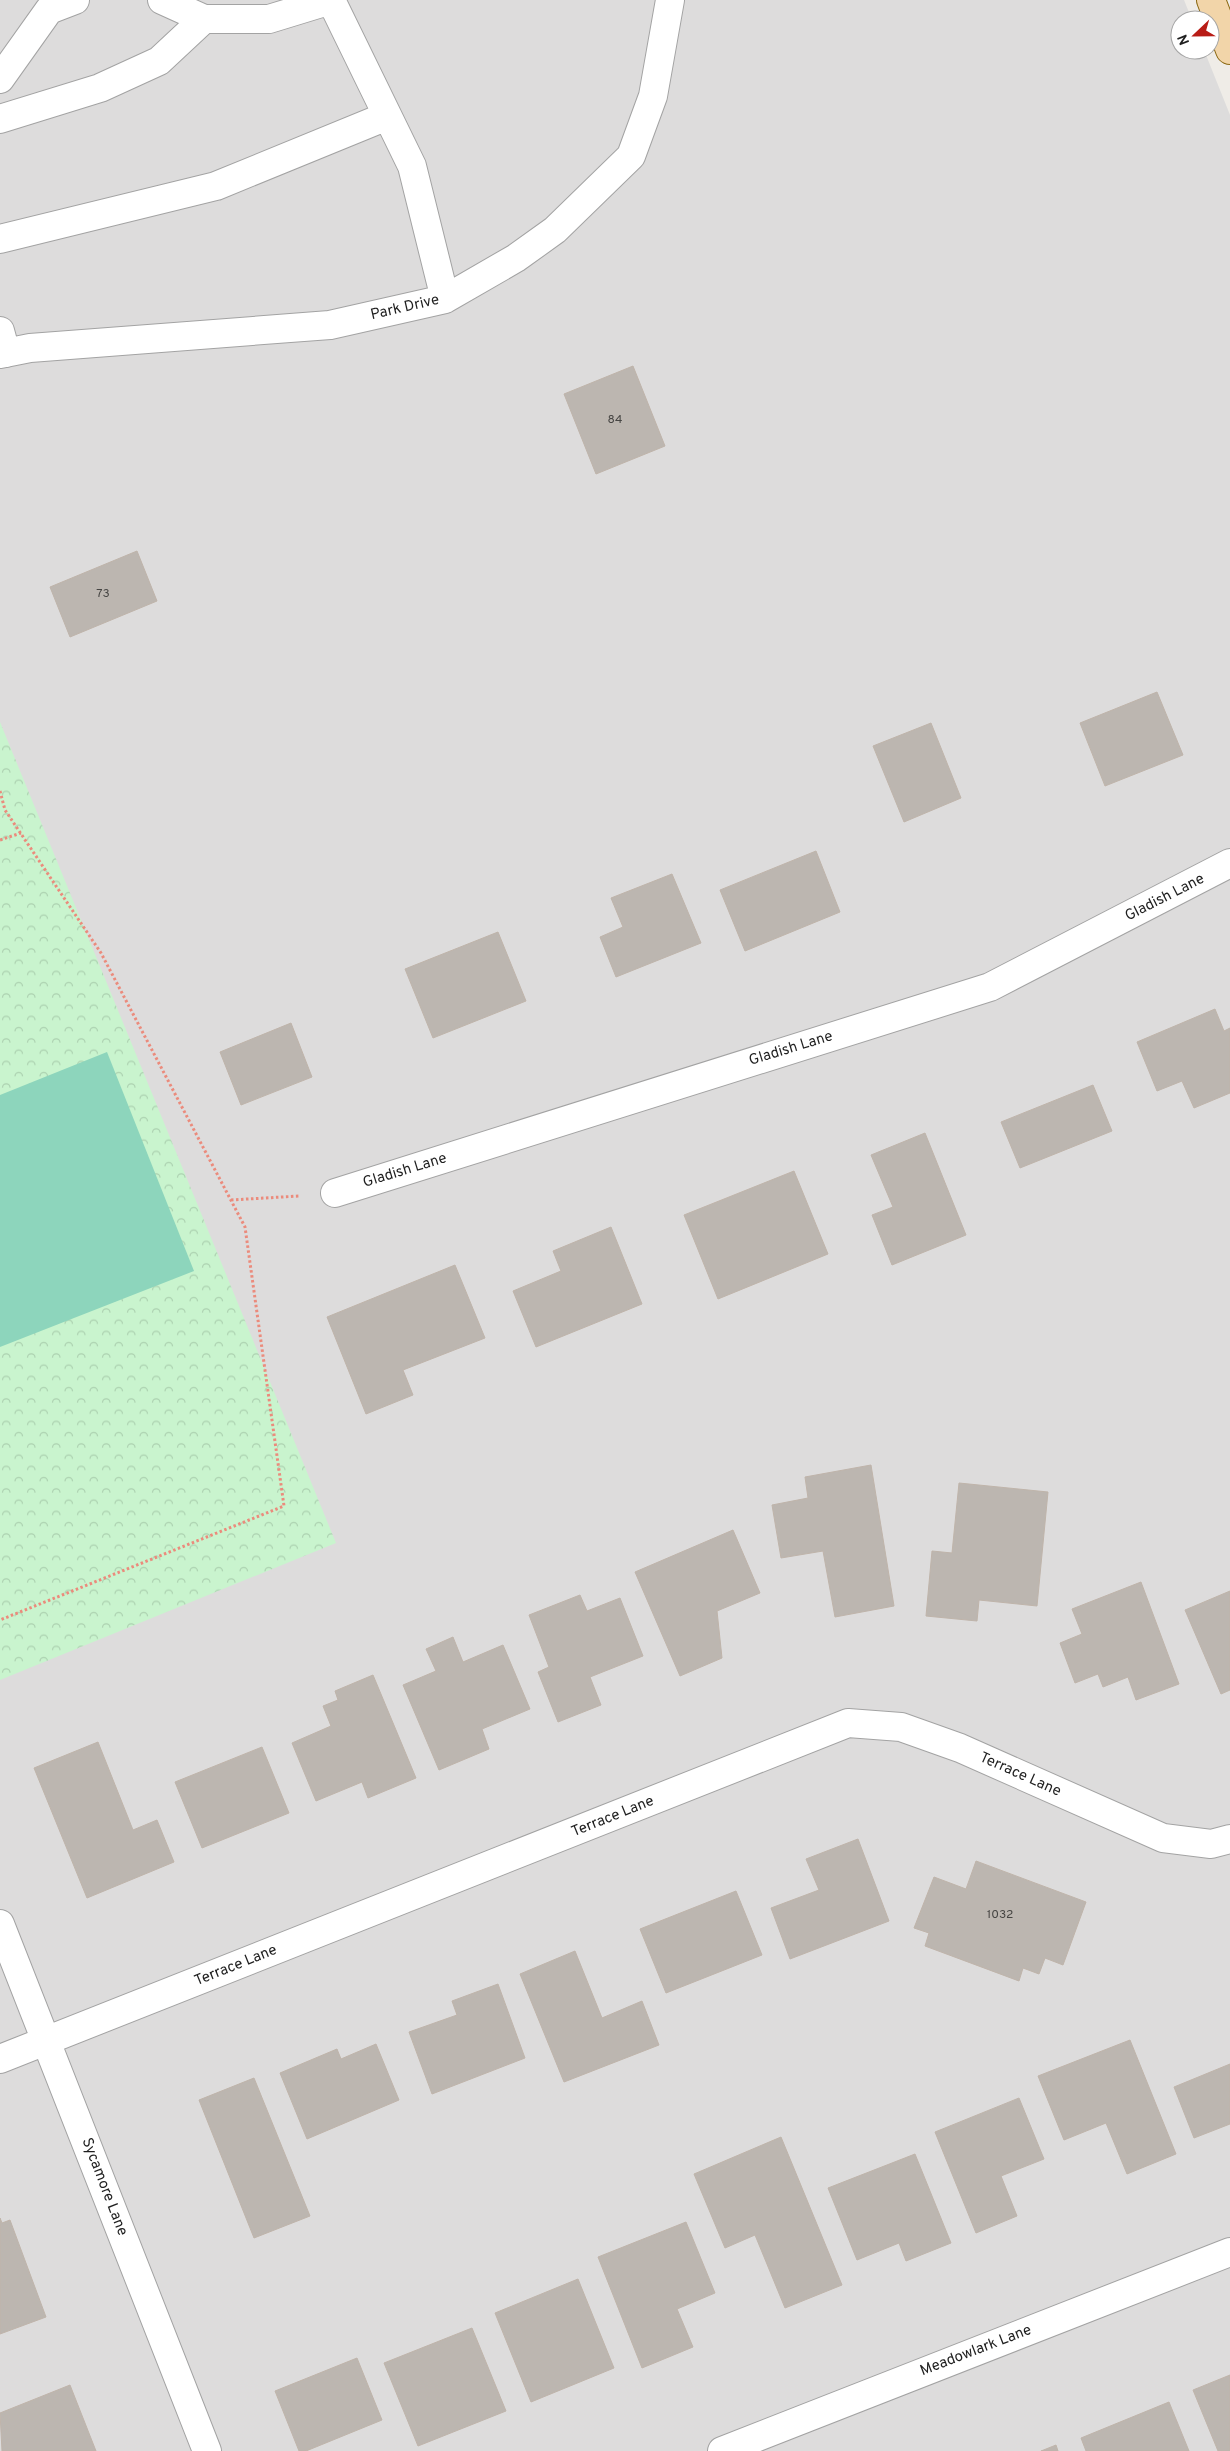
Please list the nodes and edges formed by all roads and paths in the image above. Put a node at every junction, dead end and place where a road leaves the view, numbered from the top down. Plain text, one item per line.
1 (75, 0) edge
2 (162, 0) edge
3 (331, 0) edge
4 (670, 0) edge
5 (1211, 0) edge
6 (204, 19) junction
7 (1230, 50) edge
8 (0, 79) edge
9 (387, 116) junction
10 (0, 119) edge
11 (0, 239) edge
12 (445, 299) junction
13 (2, 346) edge
14 (0, 792) edge
15 (0, 808) edge
16 (5, 810) junction
17 (21, 833) junction
18 (0, 840) edge
19 (1230, 863) edge
20 (335, 1193) joint
21 (231, 1200) junction
22 (0, 1620) edge
23 (1230, 1839) edge
24 (0, 1924) edge
25 (46, 2041) junction
26 (0, 2059) edge
27 (1230, 2252) edge
28 (758, 2444) edge
29 (207, 2451) edge
30 (722, 2451) edge

1 - 8 street
2 - 6 street
3 - 6 street
3 - 9 street
4 - 12 street, Park Drive
5 - 7 main road
6 - 10 street
9 - 11 street
9 - 12 street
12 - 13 street, Park Drive
14 - 16 path
15 - 16 path
16 - 17 path
17 - 18 path
17 - 21 path
19 - 20 street, Gladish Lane
20 - 21 path
21 - 22 path
23 - 25 street, Terrace Lane
24 - 25 street, Sycamore Lane
25 - 26 street, Terrace Lane
25 - 29 street, Sycamore Lane
27 - 28 street, Meadowlark Lane
28 - 30 street, Meadowlark Lane

